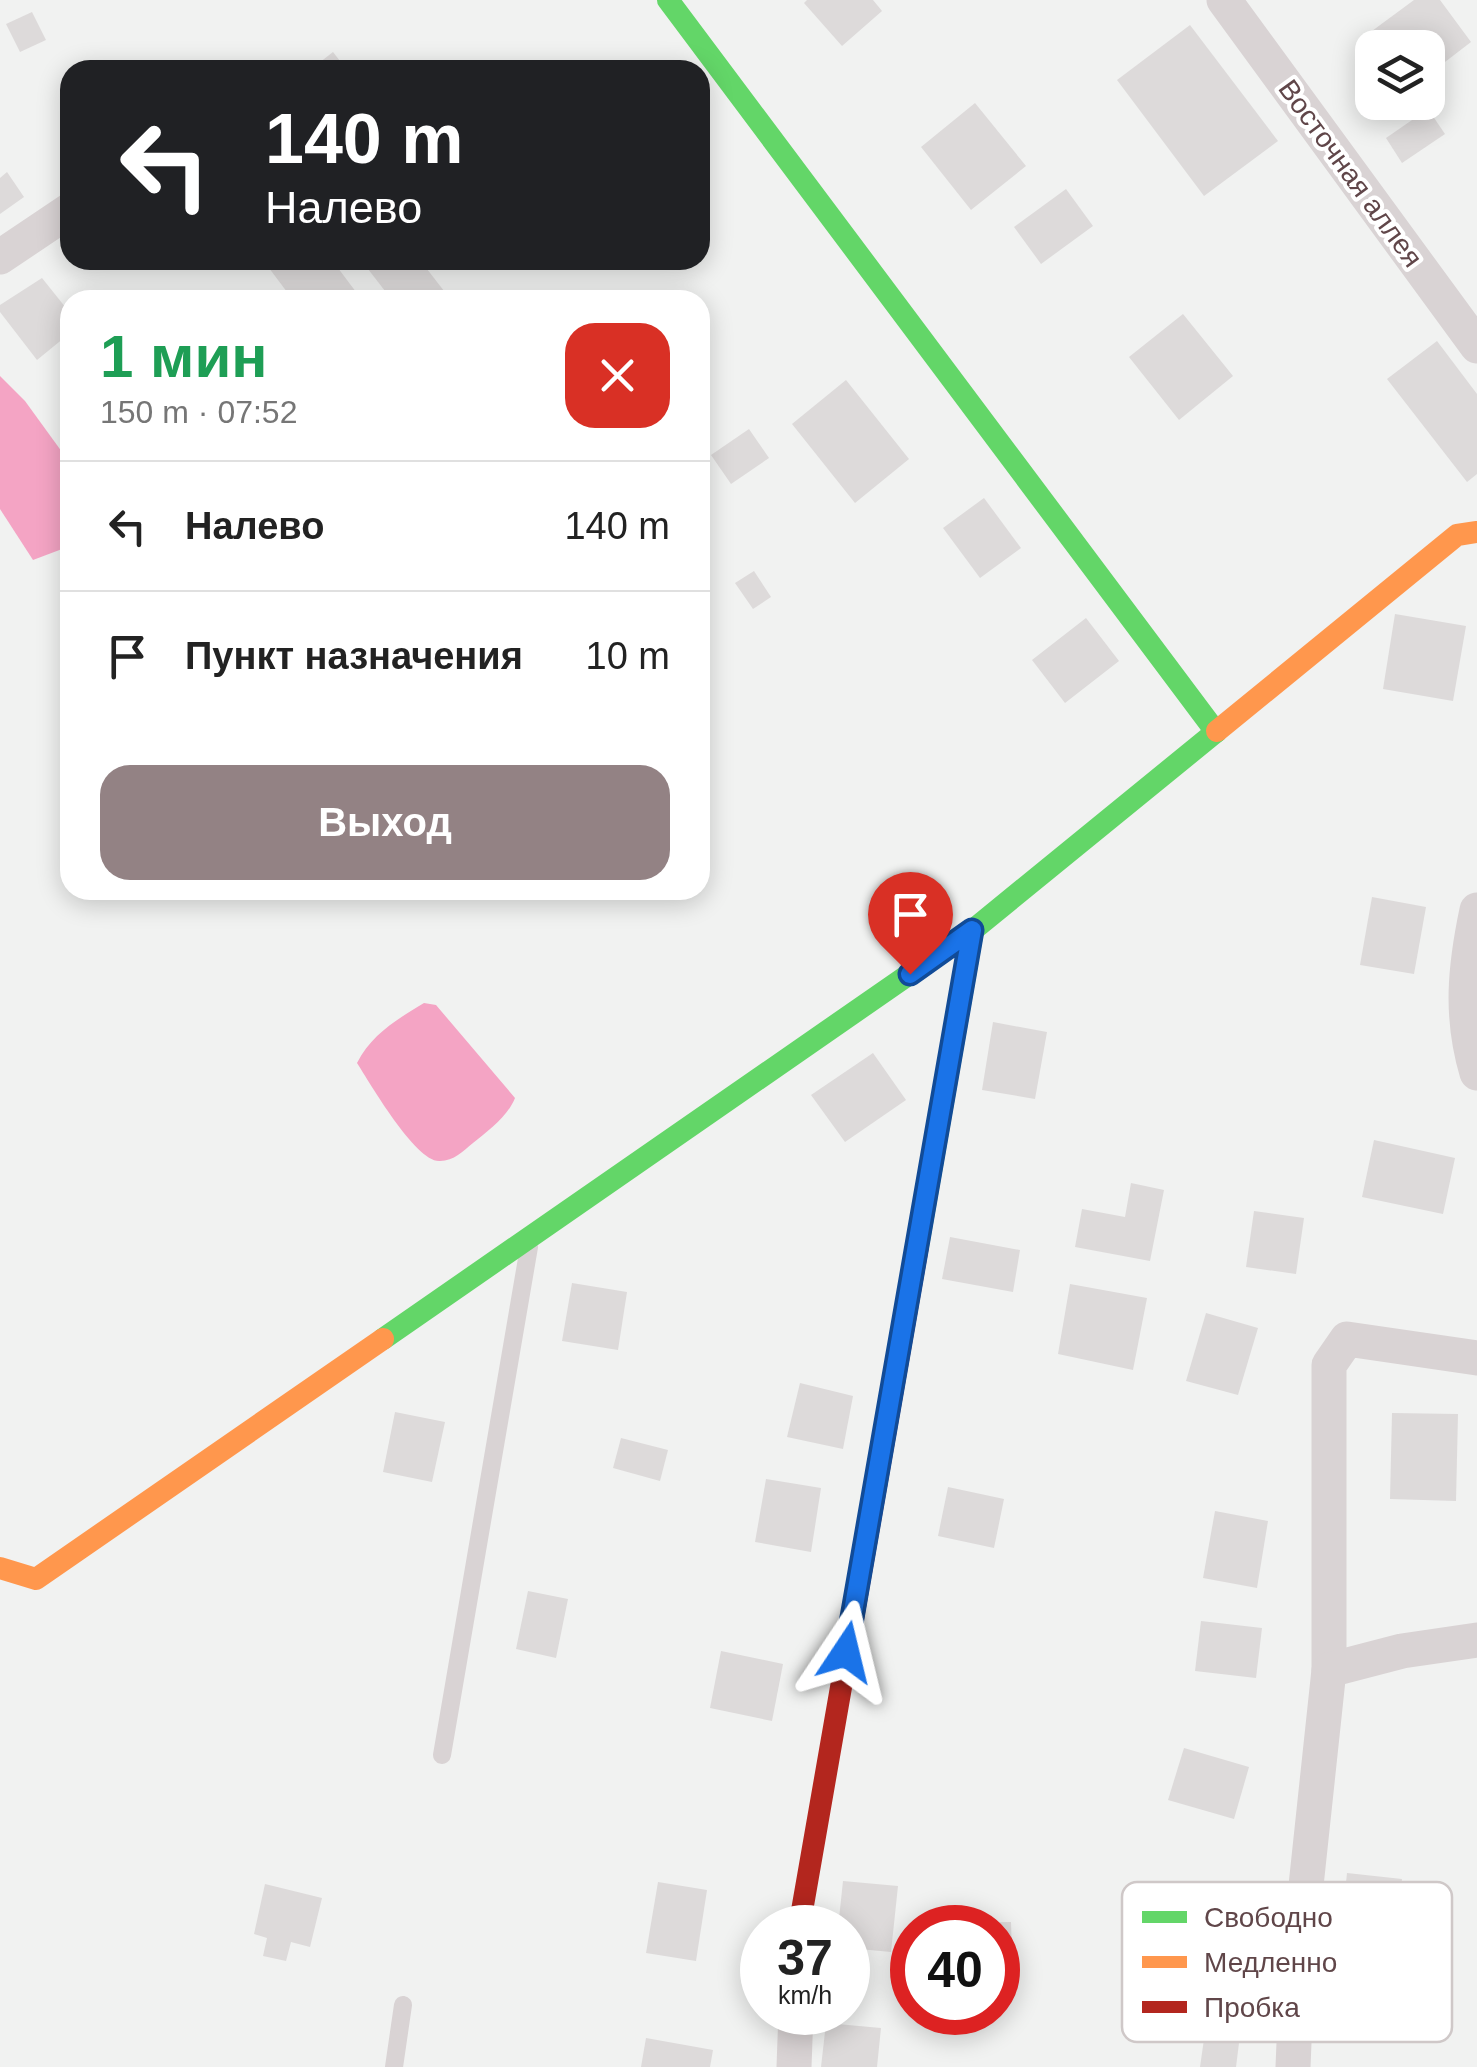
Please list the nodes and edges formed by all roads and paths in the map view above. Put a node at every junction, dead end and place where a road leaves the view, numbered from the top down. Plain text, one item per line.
1 (668, 0) edge
2 (1224, 0) edge
3 (60, 217) edge
4 (0, 257) edge
5 (1477, 346) edge
6 (1477, 532) edge
7 (1216, 732) junction
8 (1477, 910) edge
9 (972, 930) junction
10 (1477, 1073) edge
11 (531, 1236) junction
12 (1477, 1358) edge
13 (0, 1568) edge
14 (1477, 1640) edge
15 (1330, 1670) junction
16 (442, 1755) dead end
17 (1307, 1882) edge
18 (803, 1905) edge
19 (402, 2005) dead end
20 (795, 2035) edge
21 (1294, 2042) edge
22 (394, 2067) edge
23 (794, 2067) edge
24 (1293, 2067) edge

1 - 7 street
2 - 5 street, Восточная аллея
3 - 4 street
6 - 7 street
7 - 9 street
8 - 10 street
9 - 11 street
9 - 18 street
11 - 13 street
11 - 16 lane
12 - 15 street
14 - 15 street
15 - 17 street
19 - 22 lane
20 - 23 street
21 - 24 street

